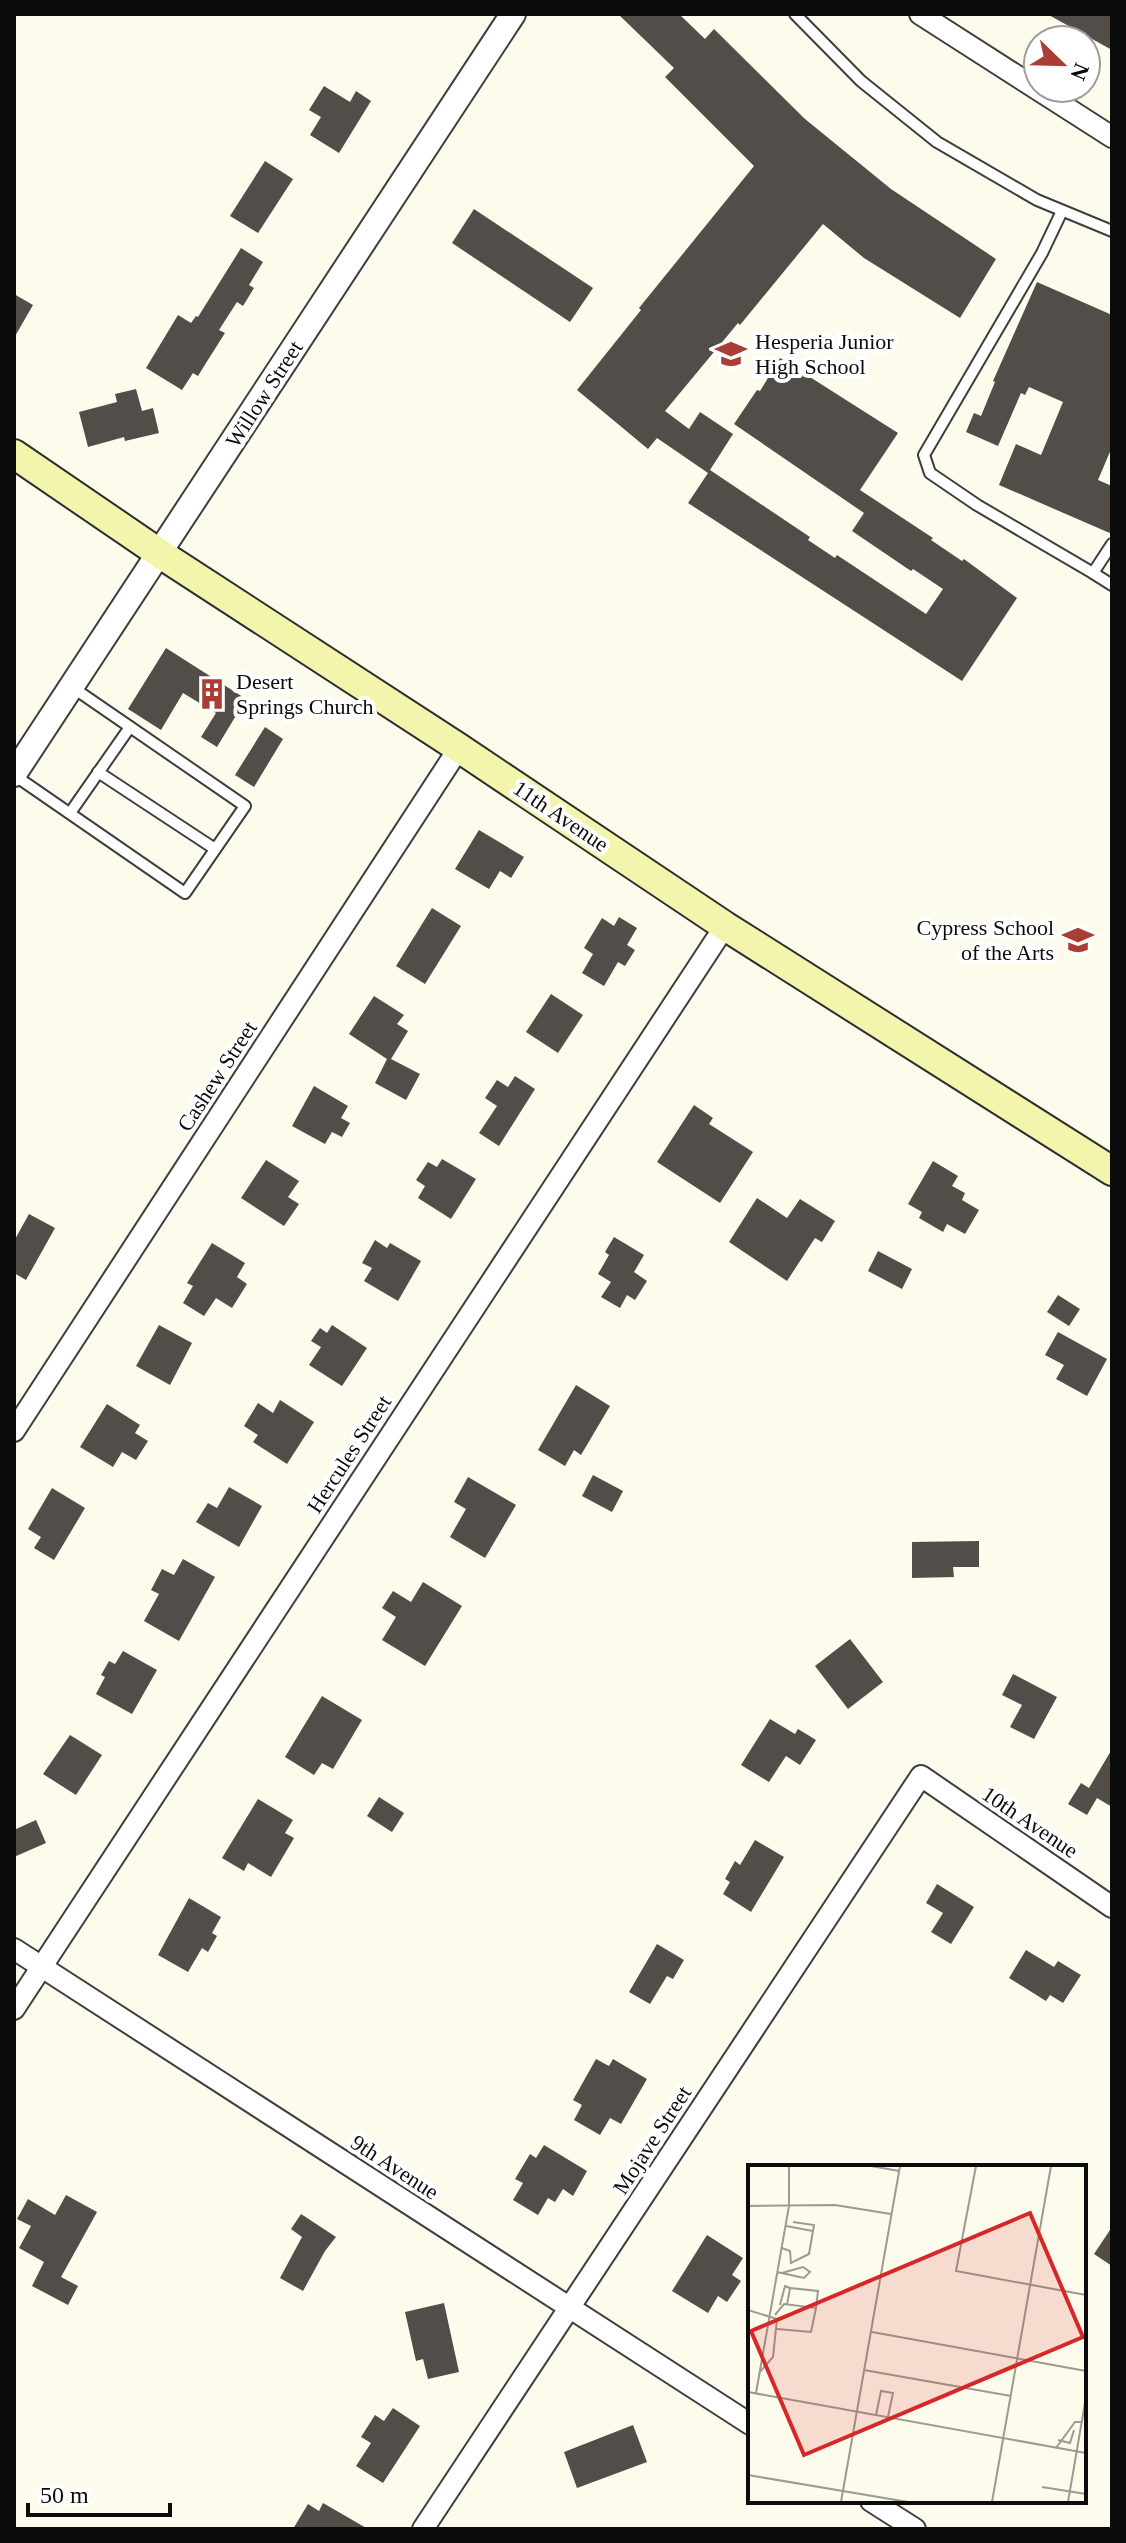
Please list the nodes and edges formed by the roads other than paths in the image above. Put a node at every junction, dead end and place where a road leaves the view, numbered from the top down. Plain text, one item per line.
1 (513, 14) edge
2 (795, 14) edge
3 (920, 14) edge
4 (1112, 137) edge
5 (1062, 211) junction
6 (1112, 231) edge
7 (14, 454) edge
8 (1112, 544) edge
9 (159, 553) junction
10 (1093, 573) junction
11 (1112, 585) edge
12 (71, 686) junction
13 (130, 727) junction
14 (459, 748) junction
15 (98, 772) junction
16 (14, 774) edge
17 (70, 813) junction
18 (215, 849) junction
19 (725, 926) junction
20 (1112, 1171) edge
21 (14, 1431) edge
22 (921, 1776) joint
23 (1112, 1907) edge
24 (14, 1949) edge
25 (41, 1967) junction
26 (14, 2009) edge
27 (569, 2309) junction
28 (748, 2423) edge
29 (874, 2503) edge
30 (423, 2529) edge
31 (915, 2529) edge

1 - 9 street, Willow Street
2 - 5 lane
3 - 4 street
5 - 6 lane
5 - 10 lane
7 - 9 main road, 11th Avenue
8 - 10 lane
9 - 12 street, Willow Street
9 - 14 main road, 11th Avenue
10 - 11 lane
12 - 13 lane
12 - 16 street, Willow Street
13 - 15 lane
13 - 18 lane
14 - 19 main road, 11th Avenue
14 - 21 street, Cashew Street
15 - 17 lane
15 - 18 lane
16 - 17 lane
17 - 18 lane
19 - 20 main road, 11th Avenue
19 - 25 street, Hercules Street
22 - 23 street, 10th Avenue
22 - 27 street, Mojave Street
24 - 25 street, 9th Avenue
25 - 26 street, Hercules Street
25 - 27 street, 9th Avenue
27 - 28 street, 9th Avenue
27 - 30 street, Mojave Street
29 - 31 street

